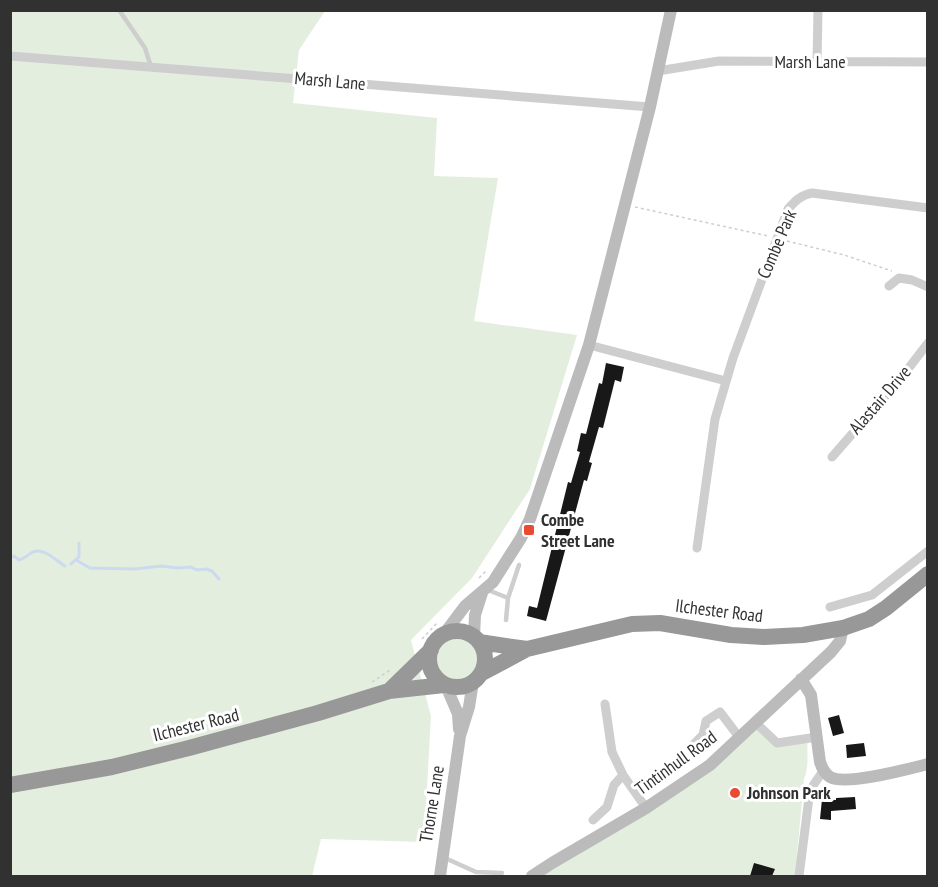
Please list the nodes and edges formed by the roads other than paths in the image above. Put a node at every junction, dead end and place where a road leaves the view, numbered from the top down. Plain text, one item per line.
1 (118, 10) edge
2 (671, 10) edge
3 (818, 10) edge
4 (10, 56) edge
5 (817, 62) junction
6 (927, 62) edge
7 (151, 67) junction
8 (658, 69) junction
9 (650, 106) junction
10 (927, 208) edge
11 (889, 286) dead end
12 (927, 288) edge
13 (927, 343) edge
14 (589, 345) junction
15 (726, 381) junction
16 (832, 457) dead end
17 (697, 548) dead end
18 (927, 551) edge
19 (519, 565) dead end
20 (927, 574) edge
21 (480, 589) junction
22 (508, 598) junction
23 (830, 607) dead end
24 (506, 620) dead end
25 (443, 626) junction
26 (843, 628) junction
27 (476, 639) junction
28 (426, 645) junction
29 (527, 650) junction
30 (477, 678) junction
31 (801, 680) junction
32 (445, 686) junction
33 (389, 691) junction
34 (605, 704) dead end
35 (755, 722) junction
36 (460, 736) junction
37 (817, 736) junction
38 (739, 737) junction
39 (693, 745) dead end
40 (927, 764) edge
41 (823, 771) junction
42 (623, 775) junction
43 (10, 785) edge
44 (646, 808) junction
45 (593, 820) dead end
46 (442, 857) junction
47 (502, 873) dead end
48 (440, 876) edge
49 (532, 876) edge
50 (799, 876) edge

1 - 7 lane
2 - 8 street
3 - 5 street
4 - 7 street, Marsh Lane
5 - 6 street, Marsh Lane
5 - 8 street, Marsh Lane
7 - 9 street, Marsh Lane
8 - 9 street
9 - 14 street
10 - 15 street, Combe Park
11 - 12 street
13 - 16 street, Alastair Drive
14 - 15 street
14 - 21 street
15 - 17 street, Combe Park
18 - 23 street
19 - 22 lane
20 - 26 highway, Ilchester Road
21 - 22 lane
21 - 25 street
21 - 27 street
22 - 24 lane
25 - 27 highway
25 - 28 highway
26 - 29 highway, Ilchester Road
26 - 31 street, Tintinhull Road
27 - 29 highway, Ilchester Road
27 - 30 highway
28 - 32 highway
28 - 33 highway, Ilchester Road
29 - 30 highway, Ilchester Road
30 - 32 highway
30 - 36 street, Thorne Lane
31 - 35 street, Tintinhull Road
31 - 37 street
32 - 33 highway, Ilchester Road
32 - 36 street, Thorne Lane
33 - 43 highway, Ilchester Road
34 - 42 street
35 - 37 street
35 - 38 street, Tintinhull Road
36 - 46 street, Thorne Lane
37 - 41 street
38 - 39 street
38 - 44 street, Tintinhull Road
40 - 41 street
41 - 50 street
42 - 44 street
42 - 45 street
44 - 49 street, Tintinhull Road
46 - 47 lane
46 - 48 street, Thorne Lane

